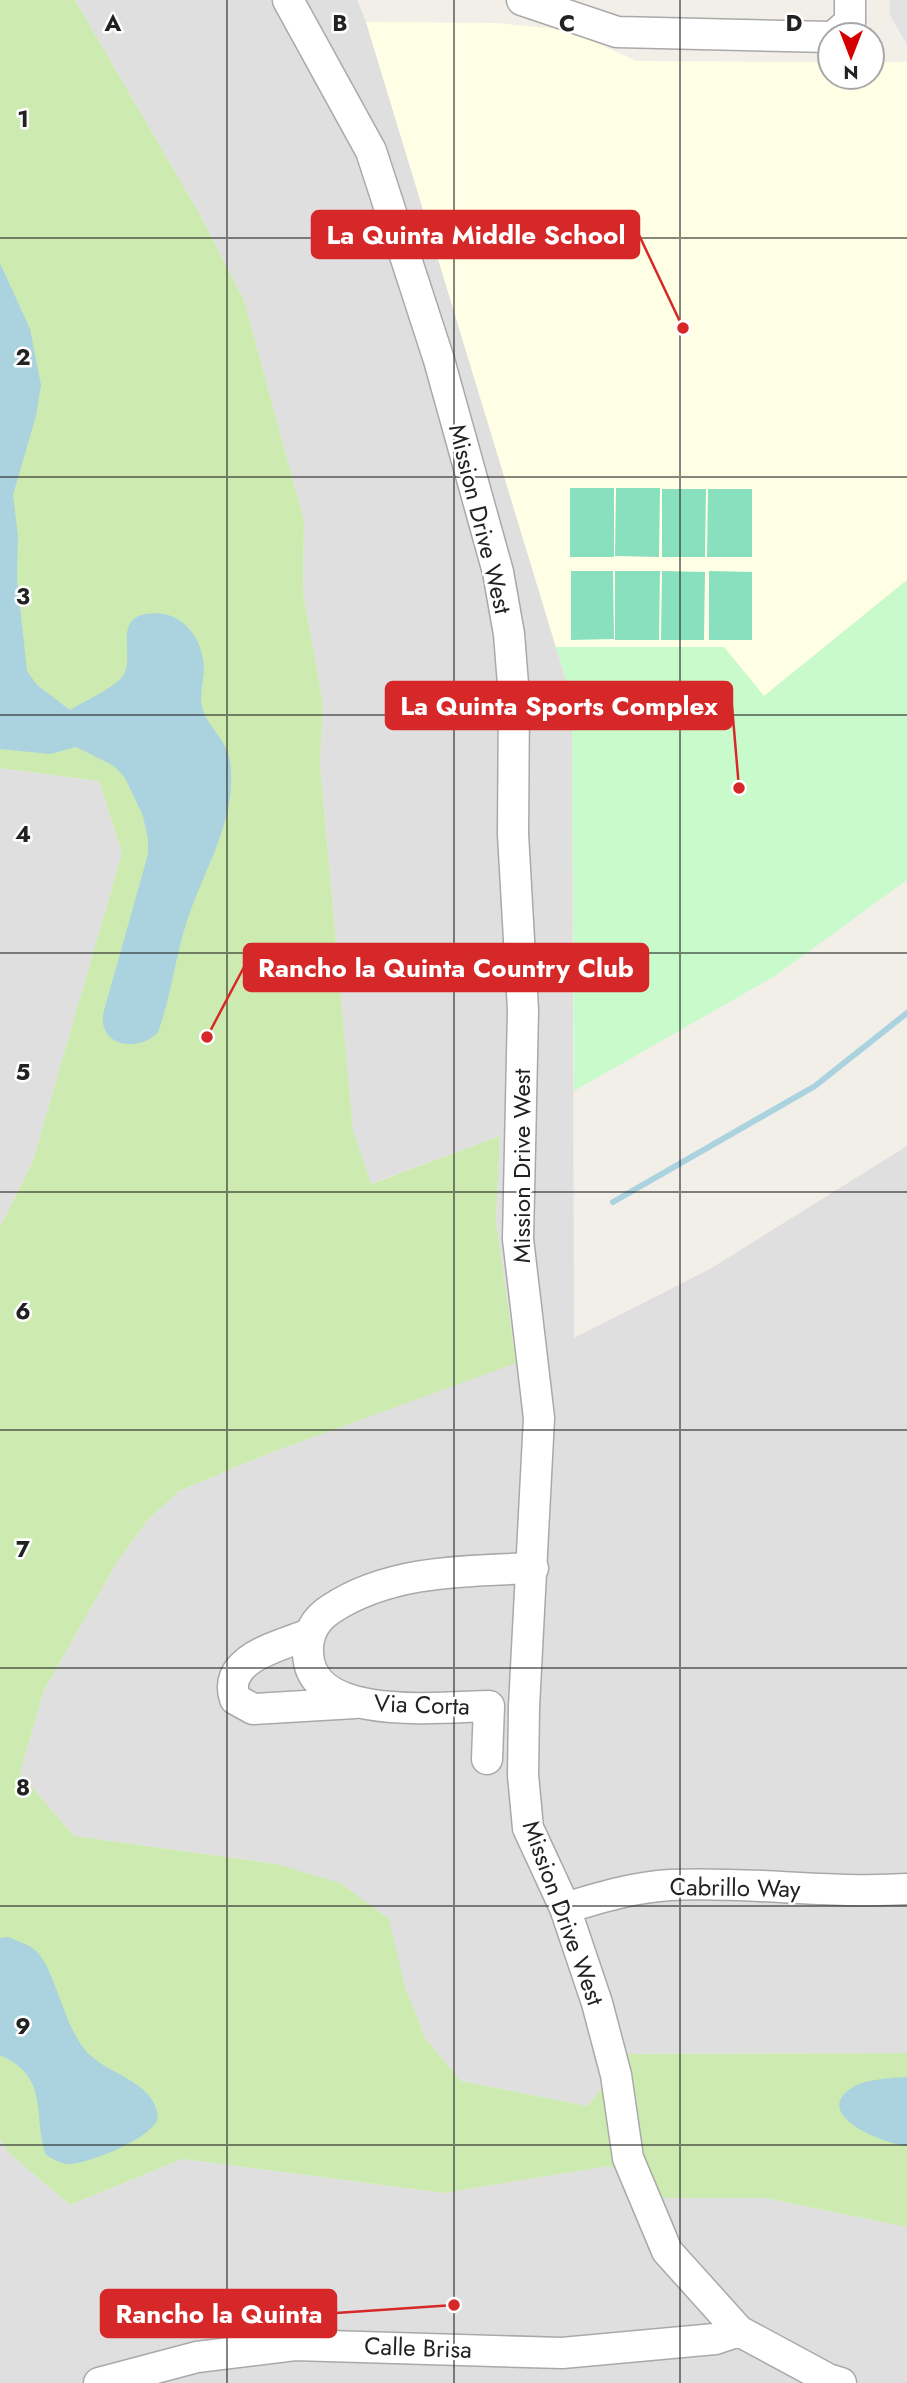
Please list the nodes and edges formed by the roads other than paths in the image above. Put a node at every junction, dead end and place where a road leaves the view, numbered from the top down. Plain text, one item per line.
1 (288, 0) edge
2 (522, 0) edge
3 (850, 0) edge
4 (850, 21) edge
5 (816, 37) edge
6 (533, 1568) junction
7 (309, 1634) junction
8 (362, 1703) junction
9 (487, 1759) dead end
10 (907, 1889) edge
11 (565, 1908) junction
12 (739, 2331) junction
13 (99, 2383) edge
14 (841, 2383) edge

1 - 6 street, Mission Drive West
2 - 5 street
3 - 4 street
6 - 7 street
6 - 11 street, Mission Drive West
7 - 8 street, Via Corta
7 - 8 street
8 - 9 street, Via Corta
10 - 11 street, Cabrillo Way
11 - 12 street, Mission Drive West
12 - 13 street, Calle Brisa
12 - 14 street, Mission Drive West

